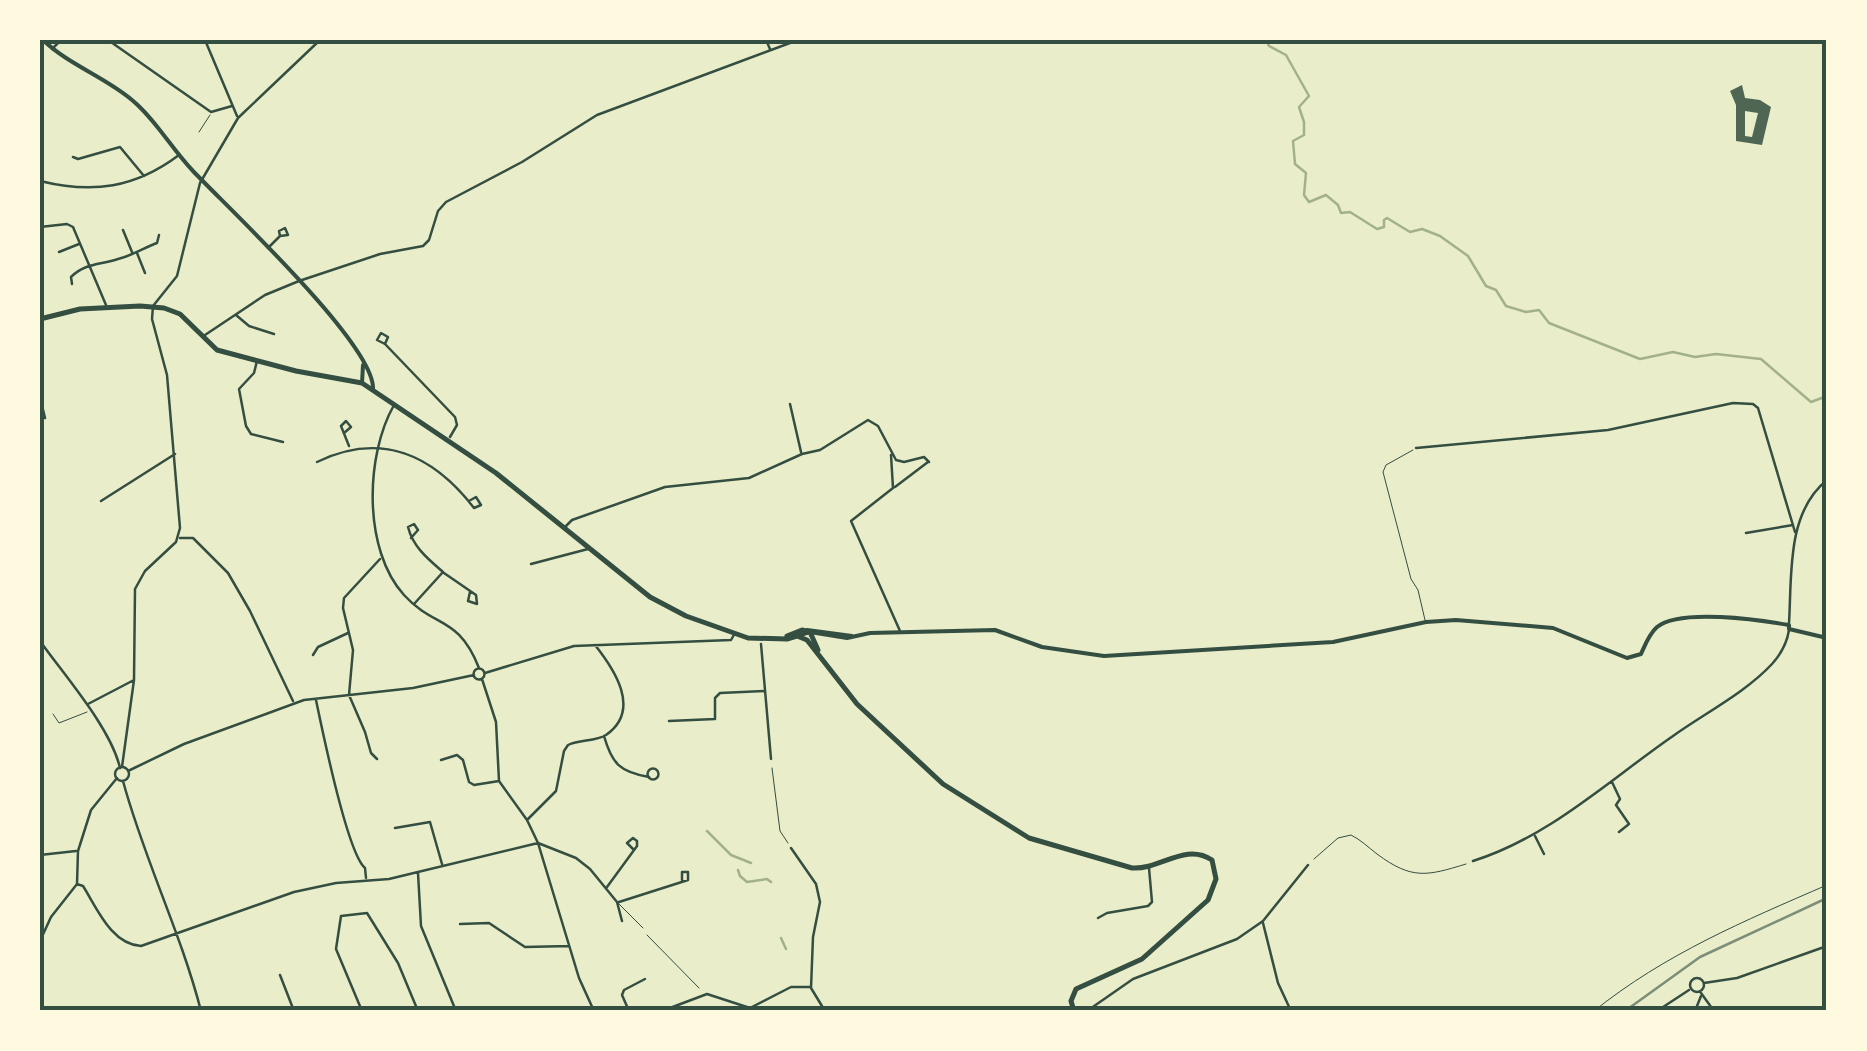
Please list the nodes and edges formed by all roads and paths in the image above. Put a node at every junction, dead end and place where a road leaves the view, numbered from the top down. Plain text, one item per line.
1 (43, 40) edge
2 (61, 40) edge
3 (108, 40) edge
4 (205, 40) edge
5 (320, 40) edge
6 (766, 40) edge
7 (798, 40) edge
8 (52, 48) junction
9 (770, 50) junction
10 (232, 106) junction
11 (212, 112) junction
12 (238, 118) junction
13 (199, 132) dead end
14 (179, 155) junction
15 (73, 156) dead end
16 (145, 177) junction
17 (202, 179) junction
18 (40, 181) edge
19 (40, 228) edge
20 (123, 230) dead end
21 (158, 235) dead end
22 (280, 236) dead end
23 (81, 243) junction
24 (268, 248) junction
25 (59, 252) dead end
26 (134, 252) junction
27 (90, 265) junction
28 (145, 273) dead end
29 (299, 280) junction
30 (72, 284) dead end
31 (153, 306) junction
32 (107, 307) junction
33 (235, 314) junction
34 (40, 318) edge
35 (274, 334) dead end
36 (201, 338) junction
37 (385, 344) dead end
38 (362, 360) junction
39 (257, 361) junction
40 (362, 383) junction
41 (373, 388) junction
42 (40, 397) edge
43 (395, 404) junction
44 (790, 404) dead end
45 (45, 418) dead end
46 (344, 433) dead end
47 (449, 441) junction
48 (282, 442) dead end
49 (381, 447) junction
50 (350, 448) junction
51 (1416, 448) joint
52 (175, 454) junction
53 (802, 454) junction
54 (891, 454) junction
55 (318, 462) dead end
56 (1827, 480) edge
57 (892, 488) junction
58 (101, 501) dead end
59 (469, 501) dead end
60 (1794, 524) junction
61 (565, 528) junction
62 (1795, 532) junction
63 (1746, 533) dead end
64 (178, 538) junction
65 (412, 538) dead end
66 (590, 548) junction
67 (382, 559) junction
68 (532, 564) dead end
69 (443, 572) junction
70 (470, 592) dead end
71 (414, 604) junction
72 (1426, 622) junction
73 (1789, 627) junction
74 (349, 632) junction
75 (900, 632) junction
76 (736, 633) junction
77 (803, 633) junction
78 (816, 636) junction
79 (1827, 638) edge
80 (40, 641) edge
81 (761, 642) junction
82 (595, 644) junction
83 (313, 655) dead end
84 (480, 668) junction
85 (485, 673) junction
86 (474, 675) junction
87 (482, 679) junction
88 (134, 680) junction
89 (766, 691) junction
90 (349, 695) junction
91 (316, 698) junction
92 (294, 704) junction
93 (86, 705) junction
94 (90, 710) junction
95 (53, 714) dead end
96 (669, 722) dead end
97 (604, 736) junction
98 (376, 759) dead end
99 (441, 760) dead end
100 (771, 760) joint
101 (121, 768) junction
102 (128, 772) junction
103 (648, 777) dead end
104 (117, 778) junction
105 (1611, 780) junction
106 (124, 781) junction
107 (499, 781) junction
108 (527, 820) junction
109 (395, 828) dead end
110 (1619, 832) dead end
111 (1534, 835) junction
112 (538, 843) junction
113 (791, 848) joint
114 (632, 849) dead end
115 (78, 850) junction
116 (1544, 854) dead end
117 (40, 855) edge
118 (1473, 862) joint
119 (1308, 865) joint
120 (442, 866) junction
121 (1148, 867) junction
122 (418, 872) junction
123 (682, 880) dead end
124 (367, 881) junction
125 (77, 884) junction
126 (1827, 885) edge
127 (606, 888) junction
128 (618, 902) junction
129 (1098, 918) dead end
130 (622, 921) dead end
131 (1263, 922) junction
132 (460, 924) dead end
133 (643, 928) joint
134 (174, 934) junction
135 (40, 941) edge
136 (569, 946) junction
137 (1827, 946) edge
138 (280, 975) dead end
139 (645, 978) dead end
140 (1704, 984) junction
141 (812, 988) junction
142 (1690, 989) junction
143 (700, 990) dead end
144 (1701, 993) junction
145 (201, 1011) edge
146 (294, 1011) edge
147 (362, 1011) edge
148 (418, 1011) edge
149 (456, 1011) edge
150 (594, 1011) edge
151 (629, 1011) edge
152 (662, 1011) edge
153 (824, 1011) edge
154 (1074, 1011) edge
155 (1087, 1011) edge
156 (1291, 1011) edge
157 (1594, 1011) edge
158 (1657, 1011) edge
159 (1694, 1011) edge
160 (1714, 1011) edge

1 - 8 street
2 - 8 street
3 - 11 street
4 - 10 street
5 - 12 street
6 - 9 street
7 - 9 street
8 - 14 street
9 - 29 street
10 - 11 street
10 - 12 street
11 - 13 lane
12 - 17 street
14 - 16 street
14 - 17 street
15 - 16 street
16 - 18 street
17 - 24 street
17 - 31 street
19 - 23 street
20 - 26 street
21 - 26 street
22 - 24 street
23 - 25 street
23 - 27 street
24 - 29 street
26 - 27 street
26 - 28 street
27 - 30 street
27 - 32 street
29 - 33 street
29 - 38 street
31 - 32 main road
31 - 36 main road
31 - 52 street
32 - 34 main road
33 - 35 street
33 - 36 street
36 - 39 main road
37 - 47 street
38 - 40 street
38 - 41 street
39 - 40 main road
39 - 48 street
40 - 41 main road
41 - 43 main road
42 - 45 street
43 - 47 main road
43 - 49 street
44 - 53 street
46 - 50 street
47 - 61 main road
49 - 50 street
49 - 59 street
49 - 67 street
50 - 55 street
51 - 60 street
51 - 72 lane
52 - 58 street
52 - 64 street
53 - 54 street
53 - 61 street
54 - 57 street
54 - 57 street
56 - 62 street
57 - 75 street
60 - 62 street
60 - 63 street
61 - 66 main road
62 - 73 street
64 - 88 street
64 - 92 street
65 - 69 street
66 - 68 street
66 - 76 main road
67 - 71 street
67 - 74 street
69 - 70 street
69 - 71 street
71 - 84 street
72 - 73 street
72 - 75 street
73 - 79 street
73 - 105 street
74 - 83 street
74 - 90 street
75 - 78 street
76 - 81 main road
76 - 82 street
77 - 78 main road
77 - 78 main road
77 - 78 street
77 - 81 main road
78 - 121 main road
80 - 93 street
81 - 89 street
82 - 85 street
82 - 97 street
84 - 85 street
84 - 86 street
85 - 87 street
86 - 87 street
86 - 90 street
87 - 107 street
88 - 93 street
88 - 101 street
89 - 96 street
89 - 100 street
90 - 91 street
90 - 98 street
91 - 92 street
91 - 124 street
92 - 102 street
93 - 94 street
94 - 95 lane
94 - 101 street
97 - 103 street
97 - 108 street
99 - 107 street
100 - 113 path
101 - 102 street
101 - 104 street
102 - 106 street
104 - 106 street
104 - 115 street
105 - 110 street
105 - 111 street
106 - 134 street
107 - 108 street
108 - 112 street
109 - 120 street
111 - 116 street
111 - 118 street
112 - 120 street
112 - 127 street
112 - 136 street
113 - 141 street
114 - 127 street
115 - 117 street
115 - 125 street
118 - 119 path
119 - 131 street
120 - 122 street
121 - 129 street
121 - 154 main road
122 - 124 street
122 - 149 street
123 - 128 street
124 - 134 street
125 - 134 street
125 - 135 street
126 - 157 path
127 - 128 street
128 - 130 street
128 - 133 lane
131 - 155 street
131 - 156 street
132 - 136 street
133 - 143 path
134 - 145 street
136 - 150 street
137 - 140 street
138 - 146 street
139 - 151 street
140 - 142 street
140 - 144 street
141 - 152 street
141 - 153 street
142 - 144 street
142 - 158 street
144 - 159 street
144 - 160 street
147 - 148 street

